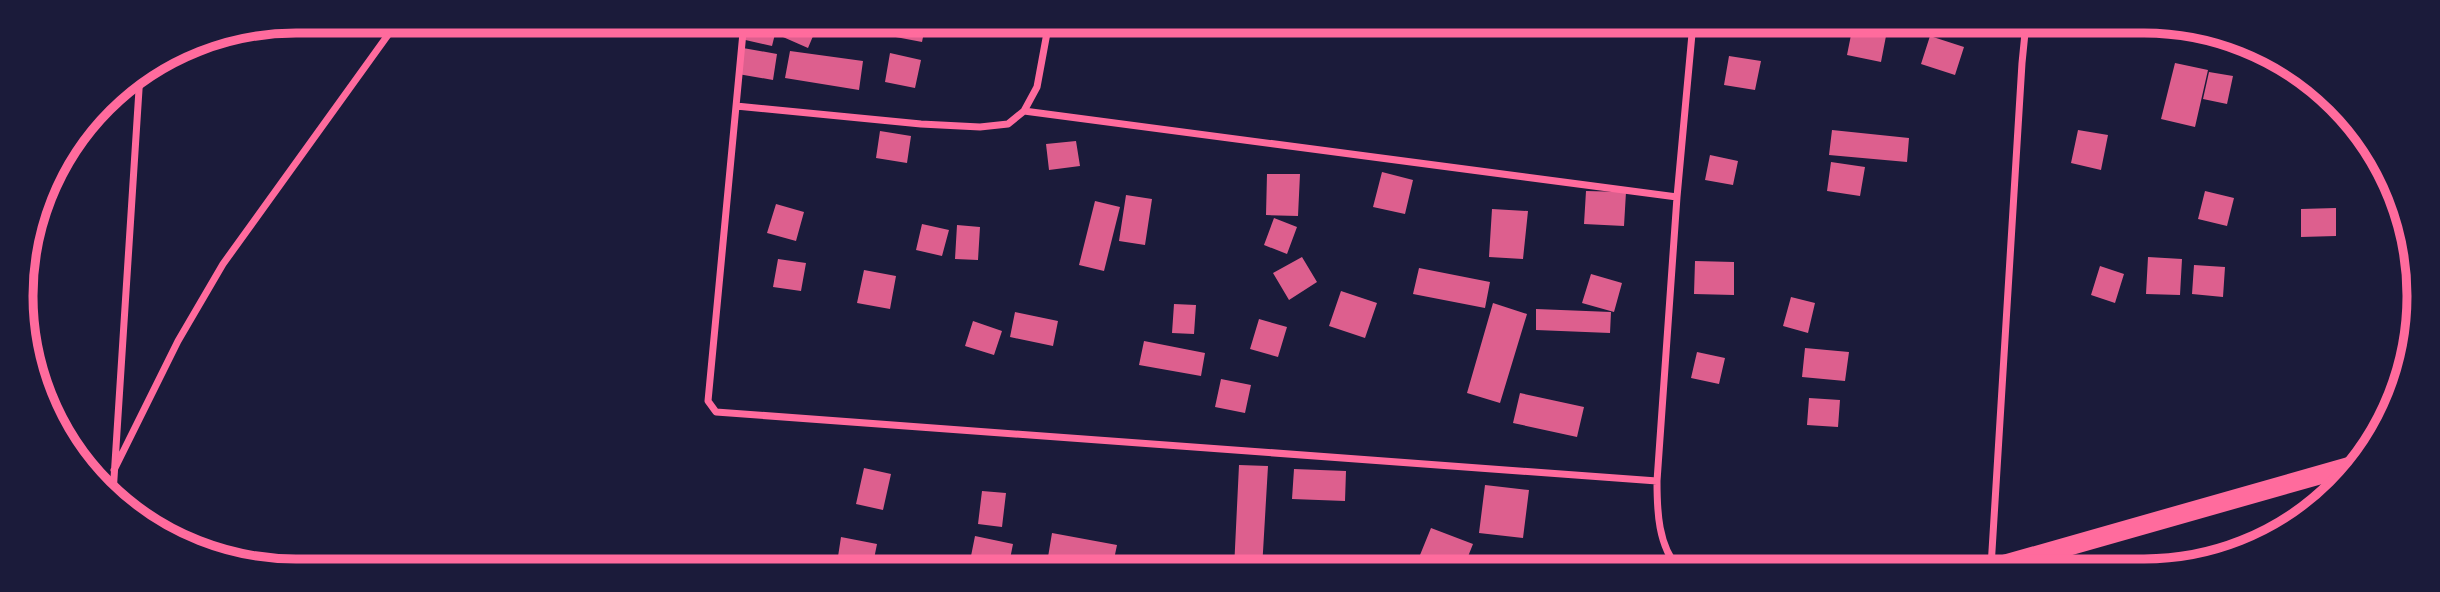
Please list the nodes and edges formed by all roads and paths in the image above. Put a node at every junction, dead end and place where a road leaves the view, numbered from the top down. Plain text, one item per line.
1 (389, 33) edge
2 (743, 33) edge
3 (1047, 33) edge
4 (1692, 33) edge
5 (2025, 33) edge
6 (139, 86) edge
7 (736, 106) junction
8 (1024, 111) junction
9 (1677, 197) junction
10 (2343, 468) edge
11 (114, 470) junction
12 (2333, 471) junction
13 (2333, 479) edge
14 (1657, 481) junction
15 (113, 485) edge
16 (1672, 559) edge
17 (1991, 559) edge
18 (2022, 559) edge

1 - 11 street
2 - 7 street
3 - 8 street
4 - 9 street
5 - 17 street
6 - 11 street
7 - 8 street
7 - 14 street
8 - 9 street
9 - 14 street
10 - 12 highway
11 - 15 street
12 - 13 street
12 - 18 highway
14 - 16 street

